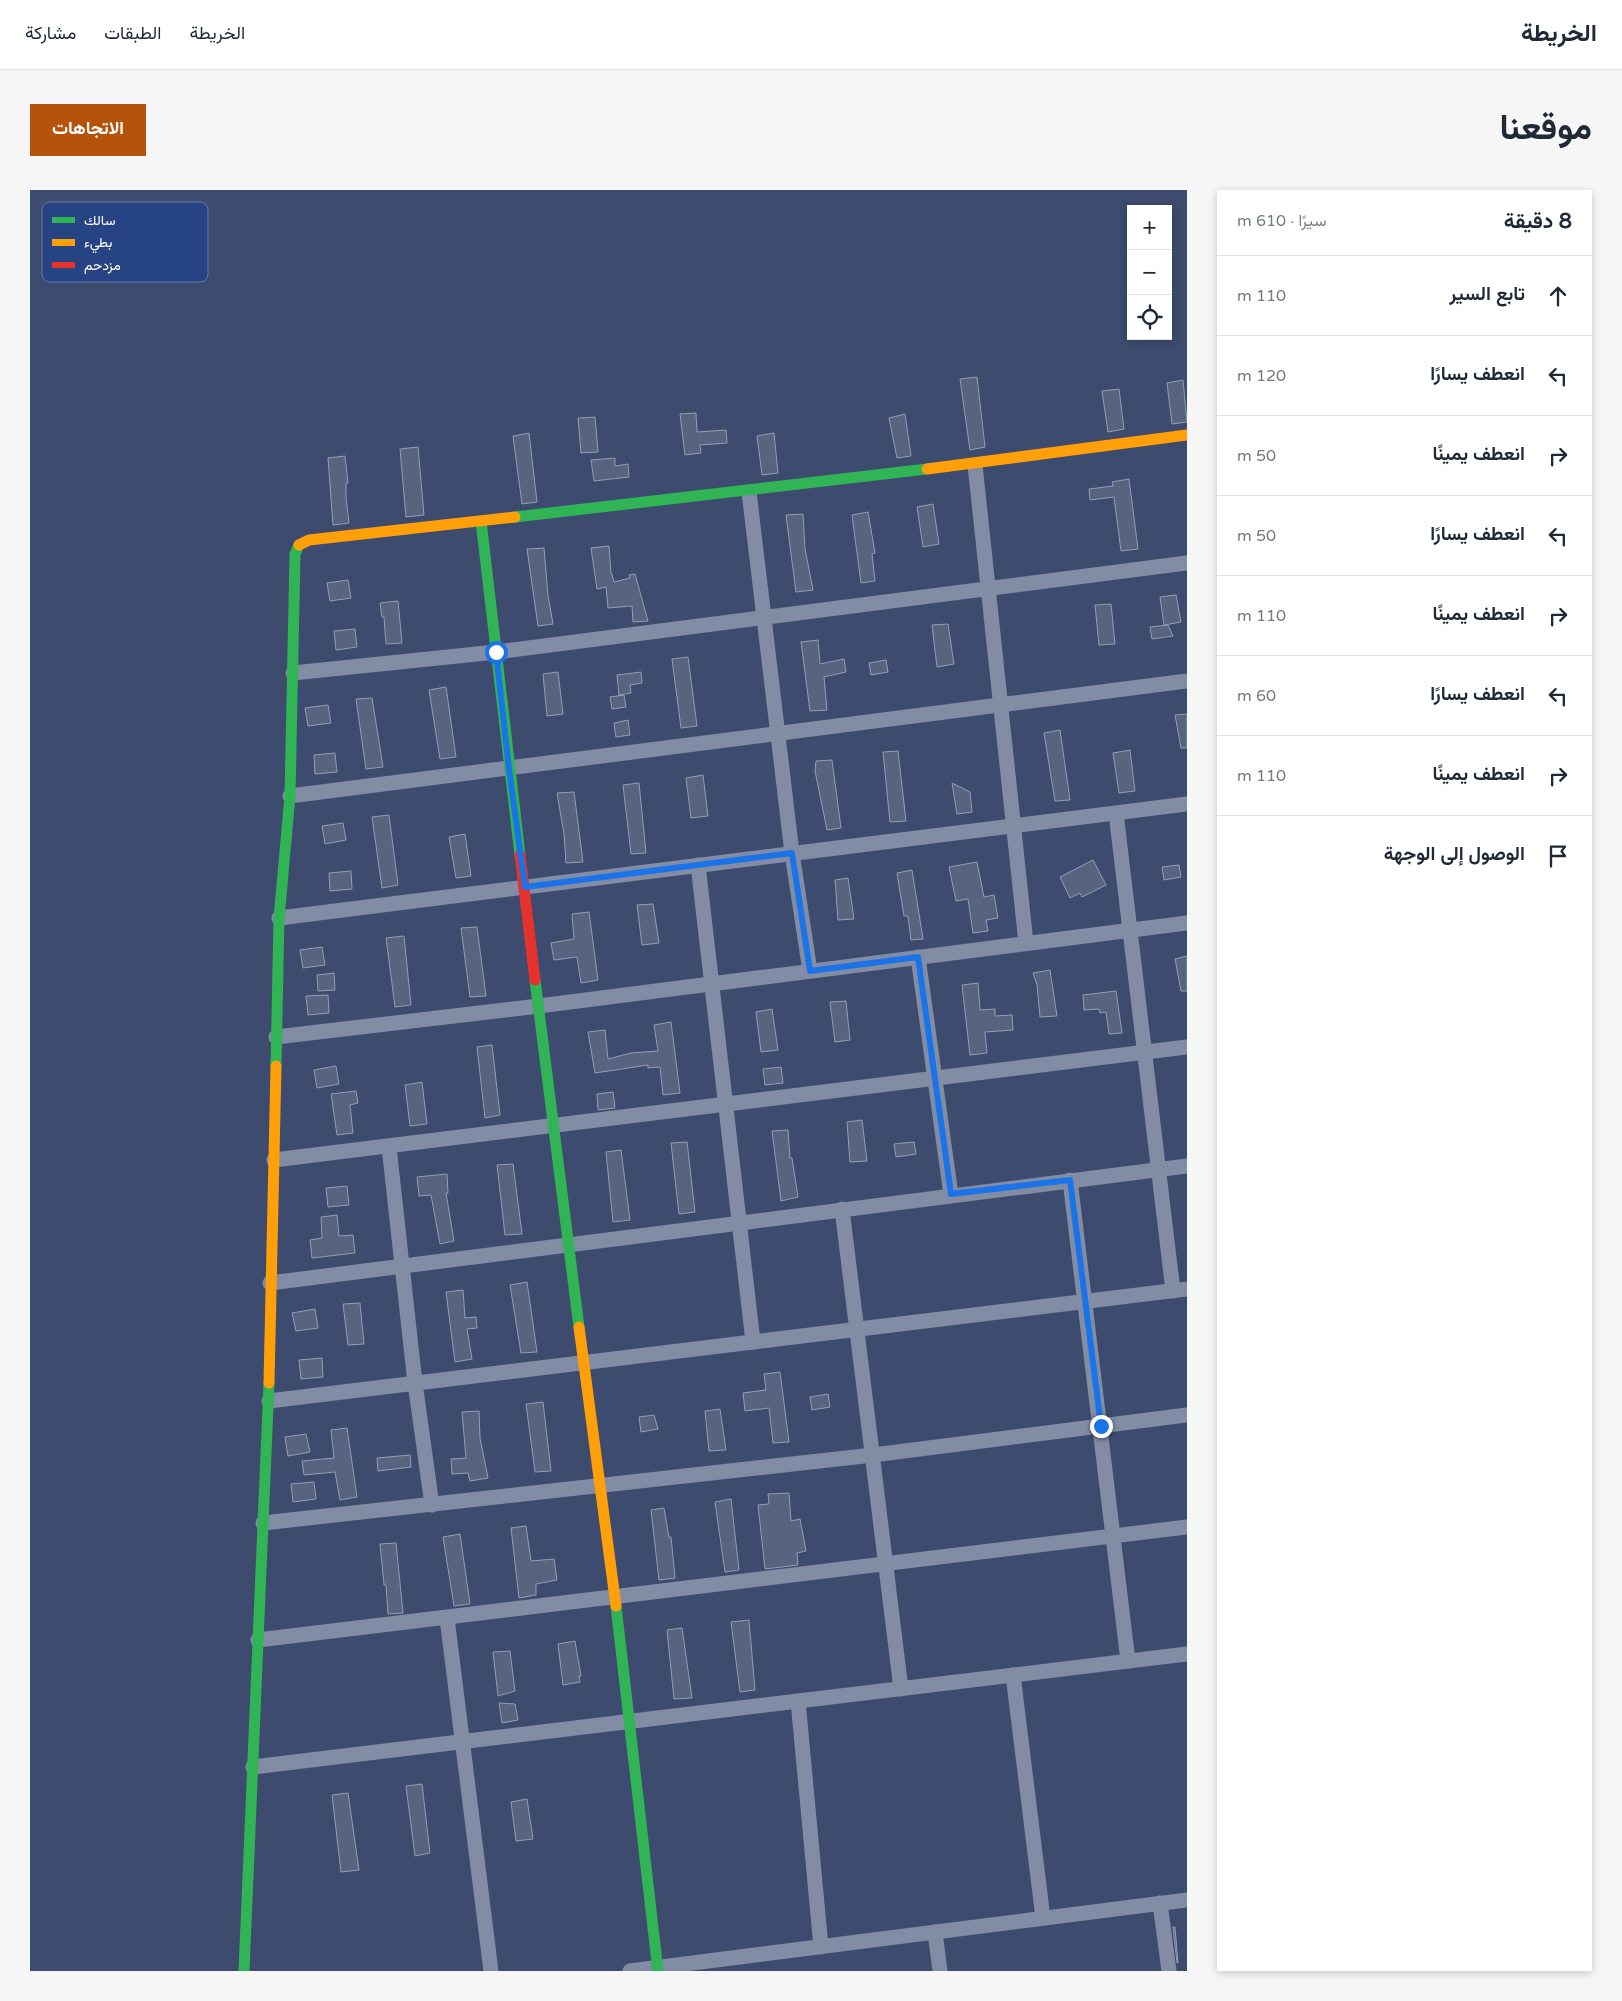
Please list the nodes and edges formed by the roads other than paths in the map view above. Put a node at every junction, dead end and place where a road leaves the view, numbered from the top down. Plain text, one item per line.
1 (1187, 435) edge
2 (975, 465) junction
3 (749, 492) junction
4 (481, 521) junction
5 (1187, 563) edge
6 (988, 589) junction
7 (765, 617) junction
8 (496, 652) junction
9 (293, 673) junction
10 (1187, 681) edge
11 (1001, 705) junction
12 (778, 734) junction
13 (509, 769) junction
14 (290, 796) junction
15 (1187, 804) edge
16 (1116, 813) junction
17 (1014, 826) junction
18 (792, 853) junction
19 (698, 866) junction
20 (525, 887) junction
21 (279, 918) junction
22 (1187, 923) edge
23 (1130, 930) junction
24 (1026, 943) junction
25 (918, 957) junction
26 (810, 971) junction
27 (712, 982) junction
28 (539, 1006) junction
29 (276, 1037) junction
30 (1187, 1047) edge
31 (1145, 1053) junction
32 (935, 1079) junction
33 (726, 1105) junction
34 (552, 1127) junction
35 (389, 1147) junction
36 (274, 1160) junction
37 (1187, 1166) edge
38 (1159, 1169) junction
39 (1070, 1180) junction
40 (951, 1194) junction
41 (842, 1209) junction
42 (740, 1222) junction
43 (566, 1245) junction
44 (402, 1266) junction
45 (270, 1283) junction
46 (1180, 1290) edge
47 (1086, 1301) junction
48 (858, 1329) junction
49 (753, 1342) junction
50 (582, 1363) junction
51 (415, 1383) junction
52 (269, 1401) junction
53 (1187, 1415) edge
54 (1101, 1426) junction
55 (873, 1456) junction
56 (599, 1485) junction
57 (432, 1504) junction
58 (263, 1523) junction
59 (1187, 1527) edge
60 (1114, 1536) junction
61 (886, 1565) junction
62 (615, 1598) junction
63 (447, 1618) junction
64 (258, 1640) junction
65 (1187, 1654) edge
66 (1128, 1661) junction
67 (1013, 1675) junction
68 (901, 1689) junction
69 (798, 1701) junction
70 (629, 1722) junction
71 (462, 1742) junction
72 (253, 1767) junction
73 (1187, 1900) edge
74 (1160, 1903) junction
75 (1044, 1918) junction
76 (935, 1932) junction
77 (822, 1947) junction
78 (658, 1969) edge
79 (244, 1971) edge
80 (491, 1971) edge
81 (630, 1971) edge
82 (940, 1971) edge
83 (1169, 1971) edge

1 - 2 street
2 - 3 street
2 - 6 street
3 - 4 street
3 - 7 street
4 - 8 street
4 - 9 street
5 - 6 street
6 - 7 street
6 - 11 street
7 - 8 street
7 - 12 street
8 - 9 street
8 - 13 street
9 - 14 street
10 - 11 street
11 - 12 street
11 - 17 street
12 - 13 street
12 - 18 street
13 - 14 street
13 - 20 street
14 - 21 street
15 - 16 street
16 - 17 street
16 - 23 street
17 - 18 street
17 - 24 street
18 - 19 street
18 - 26 street
19 - 20 street
19 - 27 street
20 - 21 street
20 - 28 street
21 - 29 street
22 - 23 street
23 - 24 street
23 - 31 street
24 - 25 street
25 - 26 street
25 - 32 street
26 - 27 street
27 - 28 street
27 - 33 street
28 - 29 street
28 - 34 street
29 - 36 street
30 - 31 street
31 - 32 street
31 - 38 street
32 - 33 street
32 - 40 street
33 - 34 street
33 - 42 street
34 - 35 street
34 - 43 street
35 - 36 street
35 - 44 street
36 - 45 street
37 - 38 street
38 - 39 street
38 - 46 street
39 - 40 street
39 - 47 street
40 - 41 street
41 - 42 street
41 - 48 street
42 - 43 street
42 - 49 street
43 - 44 street
43 - 50 street
44 - 45 street
44 - 51 street
45 - 52 street
46 - 47 street
47 - 48 street
47 - 54 street
48 - 49 street
48 - 55 street
49 - 50 street
50 - 51 street
50 - 56 street
51 - 52 street
51 - 57 street
52 - 58 street
53 - 54 street
54 - 55 street
54 - 60 street
55 - 56 street
55 - 61 street
56 - 57 street
56 - 62 street
57 - 58 street
58 - 64 street
59 - 60 street
60 - 61 street
60 - 66 street
61 - 62 street
61 - 68 street
62 - 63 street
62 - 70 street
63 - 64 street
63 - 71 street
64 - 72 street
65 - 66 street
66 - 67 street
67 - 68 street
67 - 75 street
68 - 69 street
69 - 70 street
69 - 77 street
70 - 71 street
70 - 78 street
71 - 72 street
71 - 80 street
72 - 79 street
73 - 74 street
74 - 75 street
74 - 83 street
75 - 76 street
76 - 77 street
76 - 82 street
77 - 78 street
78 - 81 street

